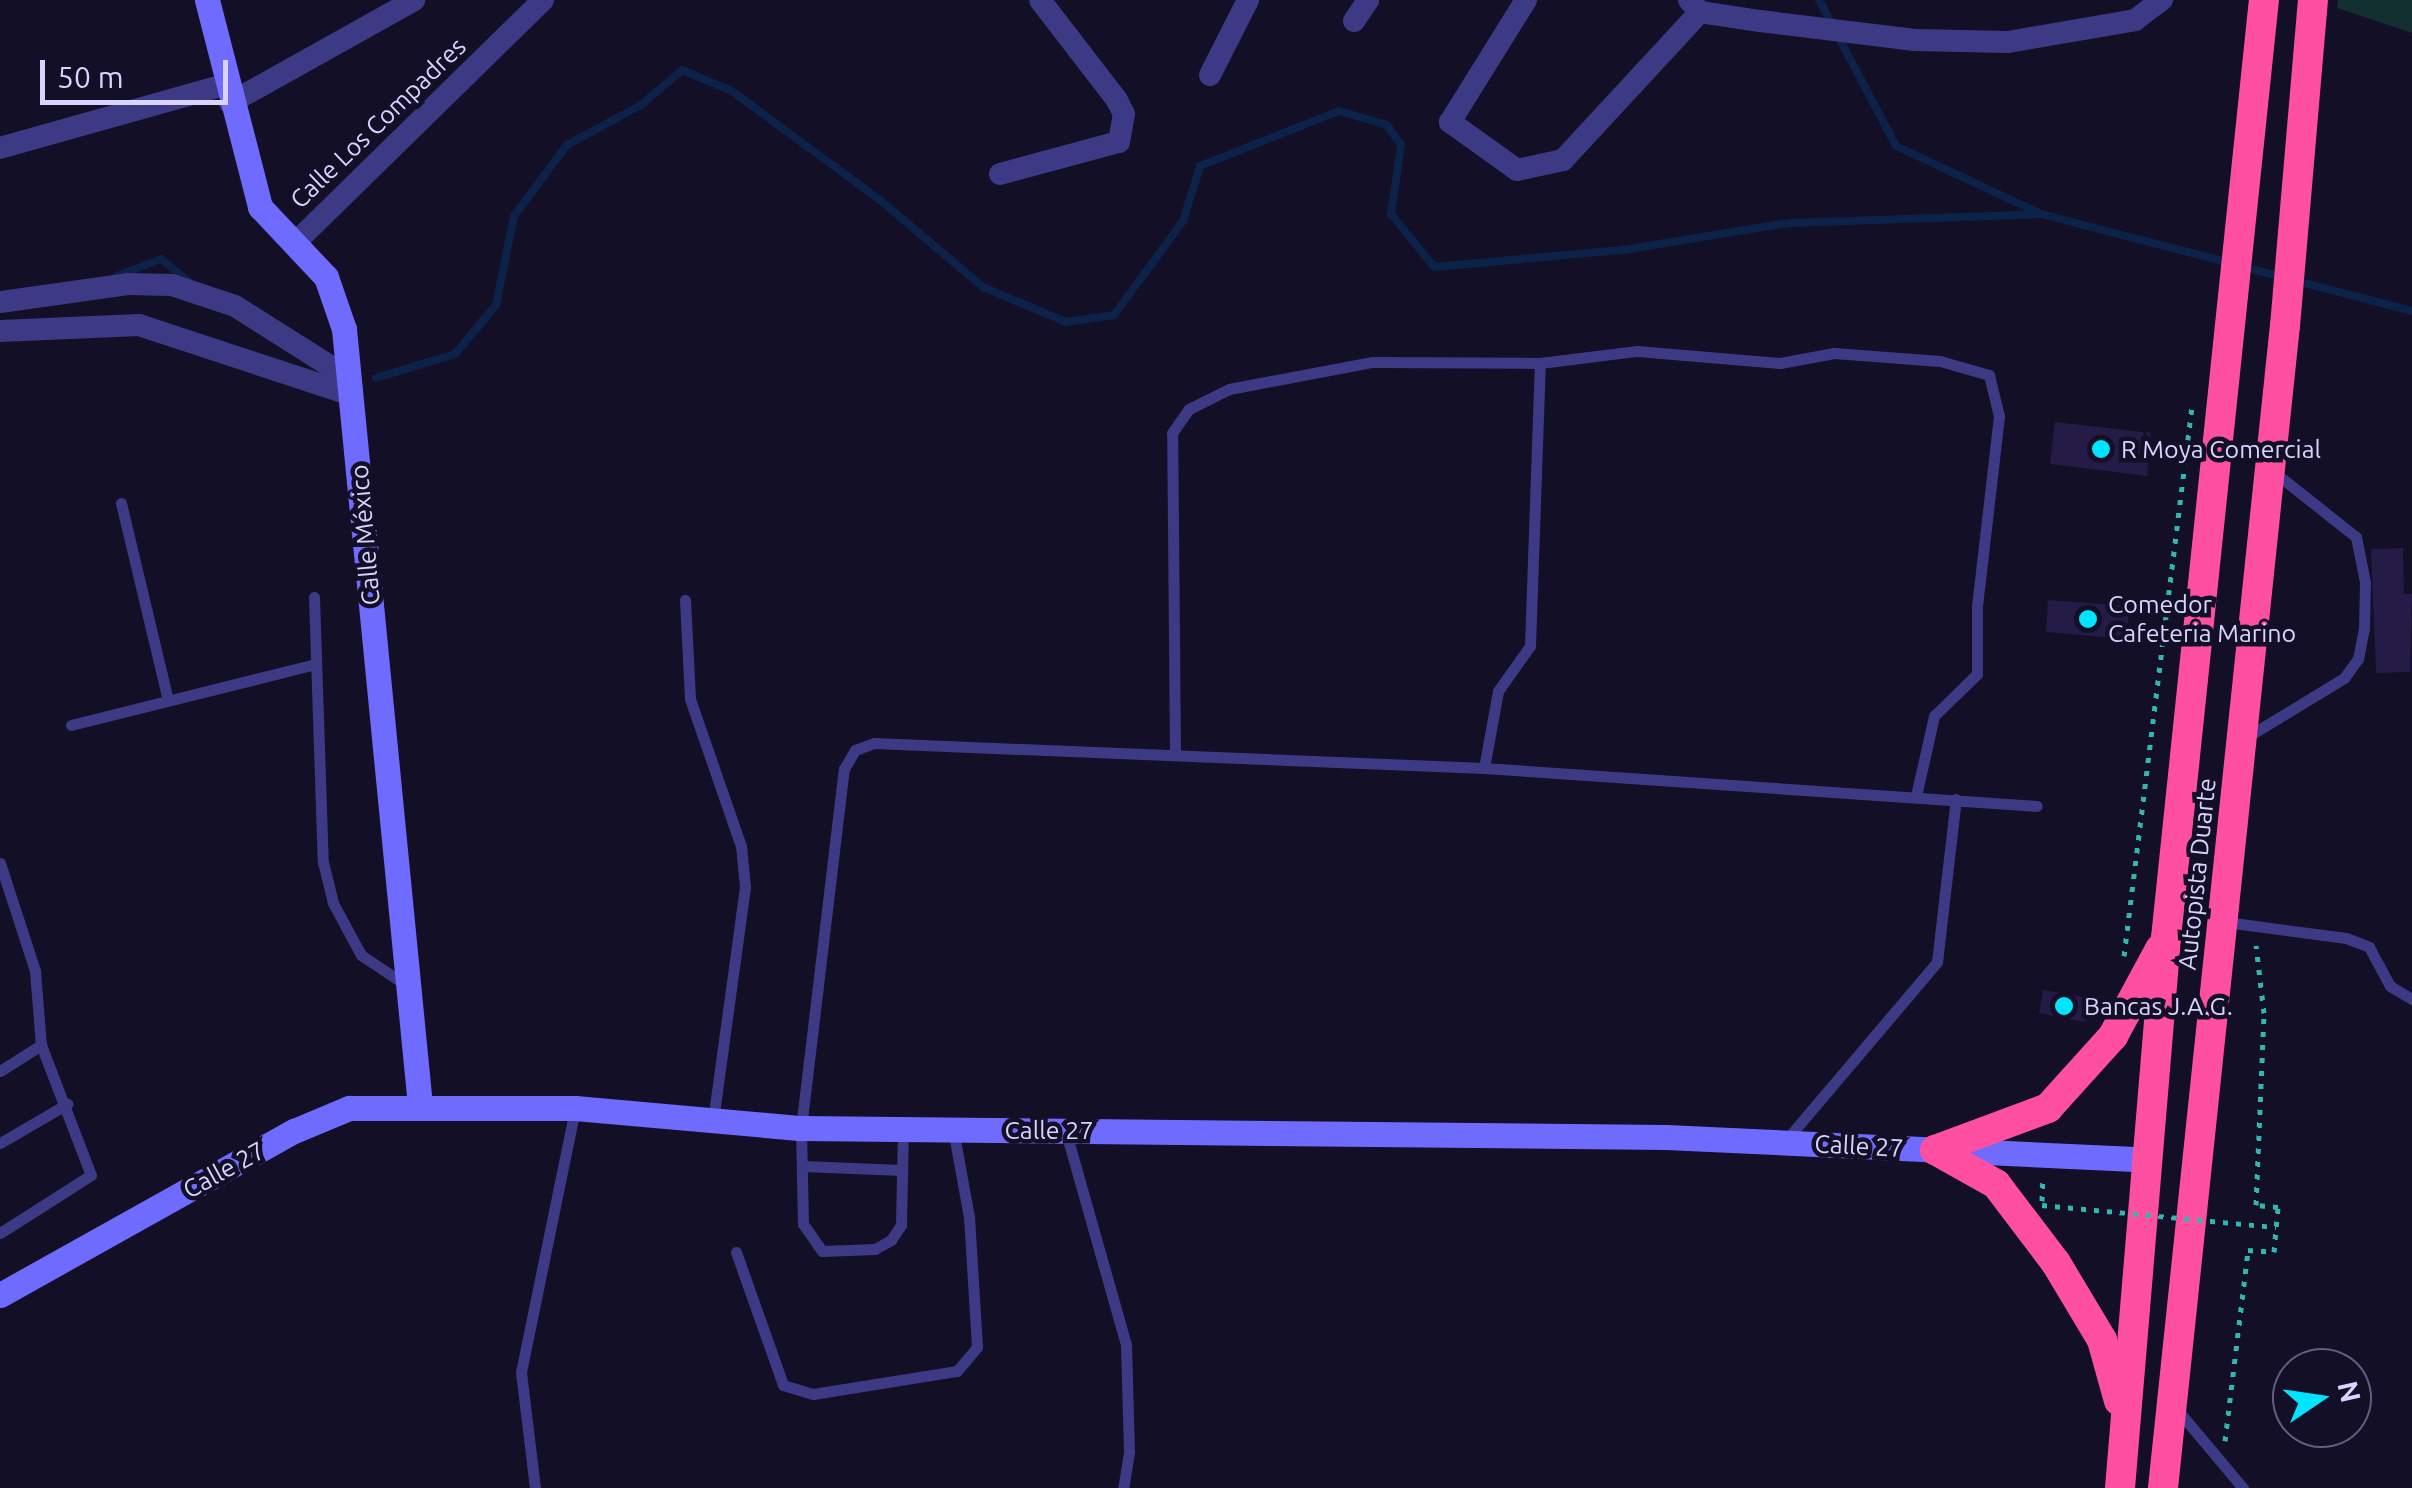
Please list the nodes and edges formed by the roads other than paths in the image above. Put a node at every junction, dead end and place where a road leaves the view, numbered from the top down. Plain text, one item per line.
1 (207, 0) edge
2 (414, 0) edge
3 (543, 0) edge
4 (1040, 0) edge
5 (1248, 0) edge
6 (1368, 0) edge
7 (1526, 0) edge
8 (2162, 0) edge
9 (2264, 0) edge
10 (2313, 0) edge
11 (1694, 6) edge
12 (1354, 22) dead end
13 (1210, 75) dead end
14 (229, 94) junction
15 (0, 148) edge
16 (1000, 174) dead end
17 (296, 242) junction
18 (0, 302) edge
19 (0, 332) edge
20 (1540, 363) junction
21 (350, 381) junction
22 (2270, 470) junction
23 (121, 503) dead end
24 (314, 597) dead end
25 (685, 600) dead end
26 (316, 664) junction
27 (168, 700) junction
28 (71, 725) dead end
29 (2241, 740) junction
30 (1175, 755) junction
31 (1484, 768) junction
32 (1916, 796) junction
33 (1956, 799) junction
34 (2037, 806) dead end
35 (0, 863) edge
36 (2222, 921) junction
37 (2166, 938) junction
38 (406, 985) junction
39 (2412, 999) edge
40 (41, 1045) junction
41 (0, 1071) edge
42 (67, 1104) junction
43 (420, 1106) junction
44 (575, 1108) junction
45 (713, 1120) junction
46 (801, 1128) junction
47 (903, 1129) junction
48 (953, 1129) junction
49 (1065, 1129) junction
50 (0, 1143) edge
51 (1785, 1143) junction
52 (1935, 1150) junction
53 (2145, 1160) junction
54 (803, 1166) junction
55 (902, 1170) junction
56 (0, 1233) edge
57 (736, 1252) dead end
58 (0, 1294) edge
59 (2172, 1403) junction
60 (2124, 1420) junction
61 (535, 1488) edge
62 (1124, 1488) edge
63 (2120, 1488) edge
64 (2164, 1488) edge
65 (2244, 1488) edge

1 - 14 street, Calle México
2 - 14 street
3 - 17 street, Calle Los Compadres
4 - 16 street
5 - 13 street
6 - 12 street
7 - 11 street
8 - 11 street
9 - 37 highway, Autopista Duarte
10 - 22 highway, Autopista Duarte
14 - 15 street
14 - 17 street, Calle México
17 - 21 street, Calle México
18 - 21 street
19 - 21 street
20 - 30 lane
20 - 31 lane
20 - 32 lane
21 - 38 street, Calle México
22 - 29 highway, Autopista Duarte
22 - 29 lane
23 - 27 lane
24 - 26 lane
25 - 45 lane
26 - 27 lane
26 - 38 lane
27 - 28 lane
29 - 36 highway, Autopista Duarte
30 - 31 lane
30 - 46 lane
31 - 32 lane
32 - 33 lane
33 - 34 lane
33 - 51 lane
35 - 40 lane
36 - 39 lane
36 - 59 highway, Autopista Duarte
37 - 52 highway
37 - 53 highway, Autopista Duarte
38 - 43 street, Calle México
40 - 41 lane
40 - 42 lane
42 - 50 lane
42 - 56 lane
43 - 44 street, Calle 27
43 - 58 street, Calle 27
44 - 45 street, Calle 27
44 - 61 lane
45 - 46 street, Calle 27
46 - 47 street, Calle 27
46 - 54 lane
47 - 48 street, Calle 27
47 - 55 lane
48 - 49 street, Calle 27
48 - 57 lane
49 - 51 street, Calle 27
49 - 62 lane
51 - 52 street, Calle 27
52 - 53 street, Calle 27
52 - 60 highway
53 - 60 highway, Autopista Duarte
54 - 55 lane
54 - 55 lane
59 - 64 highway, Autopista Duarte
59 - 65 lane
60 - 63 highway, Autopista Duarte

